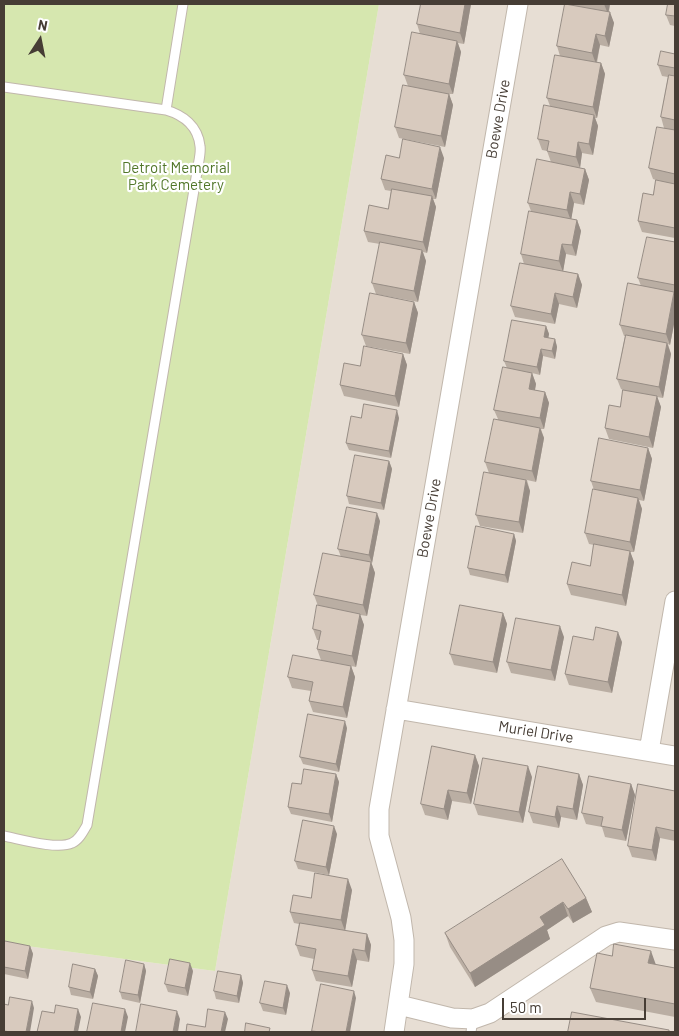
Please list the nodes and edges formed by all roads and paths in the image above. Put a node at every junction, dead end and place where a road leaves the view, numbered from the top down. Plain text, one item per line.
1 (183, 4) edge
2 (518, 4) edge
3 (4, 87) edge
4 (166, 110) junction
5 (675, 601) edge
6 (396, 709) junction
7 (649, 751) junction
8 (675, 756) edge
9 (4, 836) edge
10 (675, 940) edge
11 (398, 1005) junction
12 (472, 1026) edge
13 (394, 1032) edge

1 - 4 lane
2 - 6 street, Boewe Drive
3 - 4 lane
4 - 9 lane
5 - 7 street
6 - 7 street, Muriel Drive
6 - 11 street, Boewe Drive
7 - 8 street, Muriel Drive
10 - 12 street
11 - 12 street
11 - 13 street, Boewe Drive

